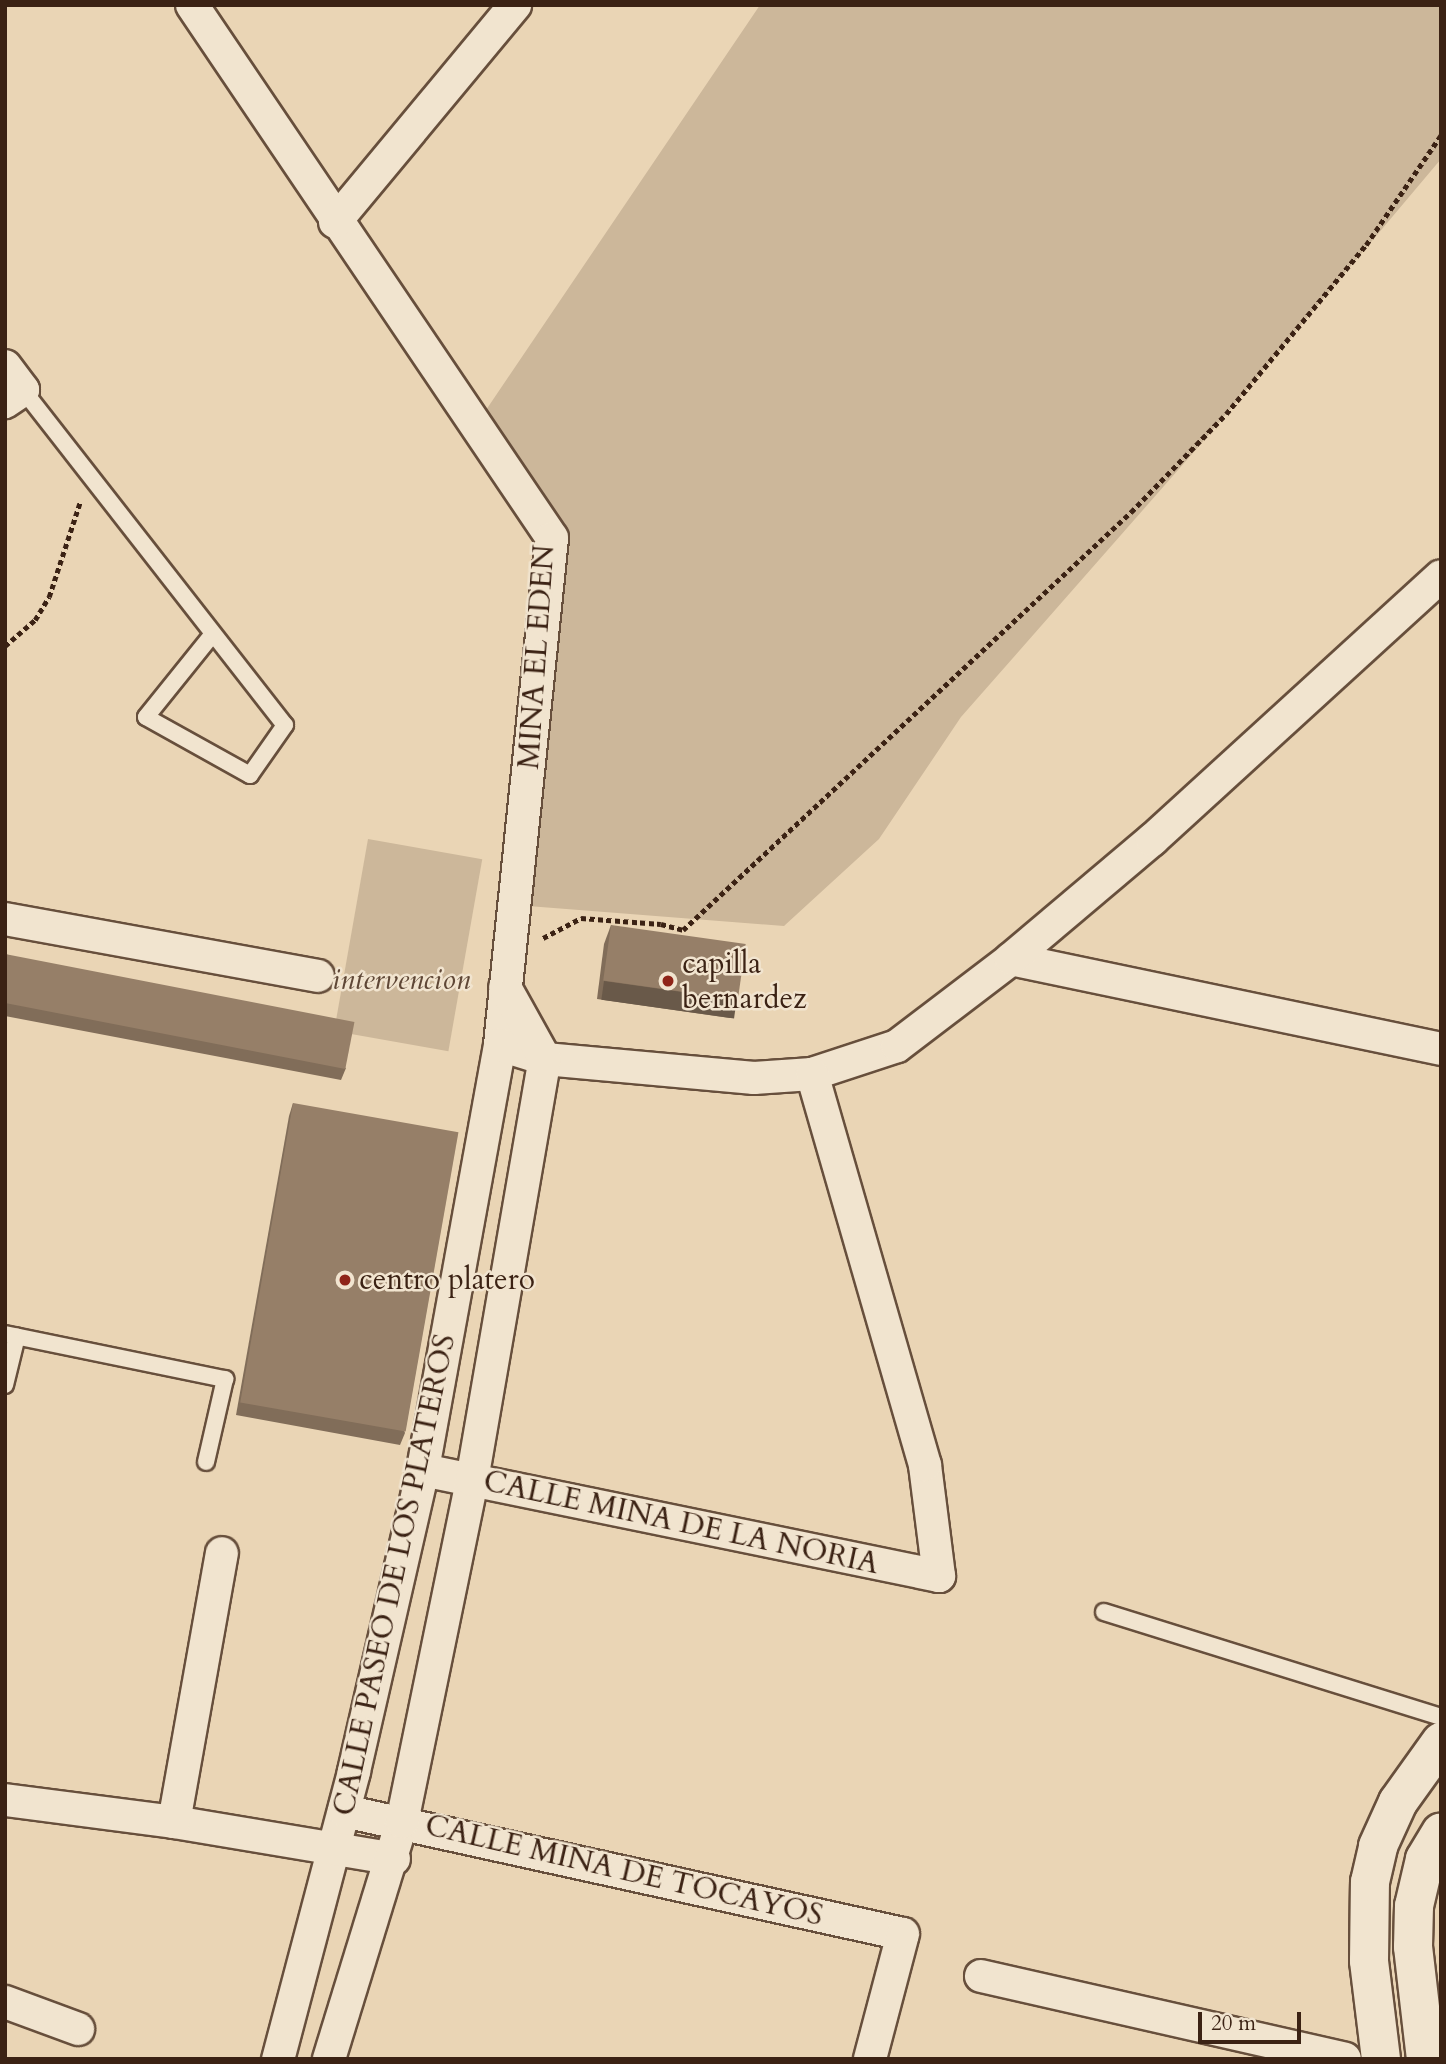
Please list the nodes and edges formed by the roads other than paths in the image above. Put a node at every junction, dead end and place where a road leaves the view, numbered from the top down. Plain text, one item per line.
1 (192, 5) edge
2 (515, 5) edge
3 (335, 222) junction
4 (11, 386) edge
5 (1441, 576) edge
6 (212, 635) junction
7 (5, 919) edge
8 (1011, 959) junction
9 (318, 976) dead end
10 (505, 987) junction
11 (500, 1045) junction
12 (1441, 1049) edge
13 (545, 1059) junction
14 (811, 1074) junction
15 (11, 1335) edge
16 (5, 1385) edge
17 (206, 1462) dead end
18 (424, 1471) junction
19 (472, 1480) junction
20 (222, 1553) dead end
21 (1104, 1612) dead end
22 (1441, 1717) edge
23 (1441, 1742) edge
24 (5, 1800) edge
25 (344, 1811) junction
26 (174, 1822) junction
27 (402, 1822) junction
28 (1441, 1832) edge
29 (334, 1846) junction
30 (394, 1858) junction
31 (981, 1976) dead end
32 (5, 2002) edge
33 (78, 2029) dead end
34 (1431, 2048) edge
35 (278, 2059) edge
36 (329, 2059) edge
37 (870, 2059) edge
38 (1345, 2059) edge
39 (1381, 2059) edge

1 - 3 street, MINA EL EDEN
2 - 3 street
3 - 10 street, MINA EL EDEN
4 - 6 lane
5 - 8 street
6 - 6 lane
7 - 9 street
8 - 12 street
8 - 14 street
10 - 11 street, MINA EL EDEN
10 - 13 street
11 - 13 street
11 - 18 street, CALLE PASEO DE LOS PLATEROS
13 - 14 street
13 - 19 street, CALLE PASEO DE LOS PLATEROS
14 - 19 street, CALLE MINA DE LA NORIA
15 - 16 lane
15 - 17 lane
18 - 19 street, CALLE MINA DE LA NORIA
18 - 25 street, CALLE PASEO DE LOS PLATEROS
19 - 27 street, CALLE PASEO DE LOS PLATEROS
20 - 26 street
21 - 22 lane
23 - 39 main road
24 - 26 street
25 - 27 street, CALLE MINA DE TOCAYOS
25 - 29 street, CALLE PASEO DE LOS PLATEROS
26 - 29 street
27 - 30 street, CALLE PASEO DE LOS PLATEROS
27 - 37 street, CALLE MINA DE TOCAYOS
28 - 34 main road
29 - 30 street
29 - 35 street, CALLE PASEO DE LOS PLATEROS
30 - 36 street, CALLE PASEO DE LOS PLATEROS
31 - 38 street
32 - 33 street

